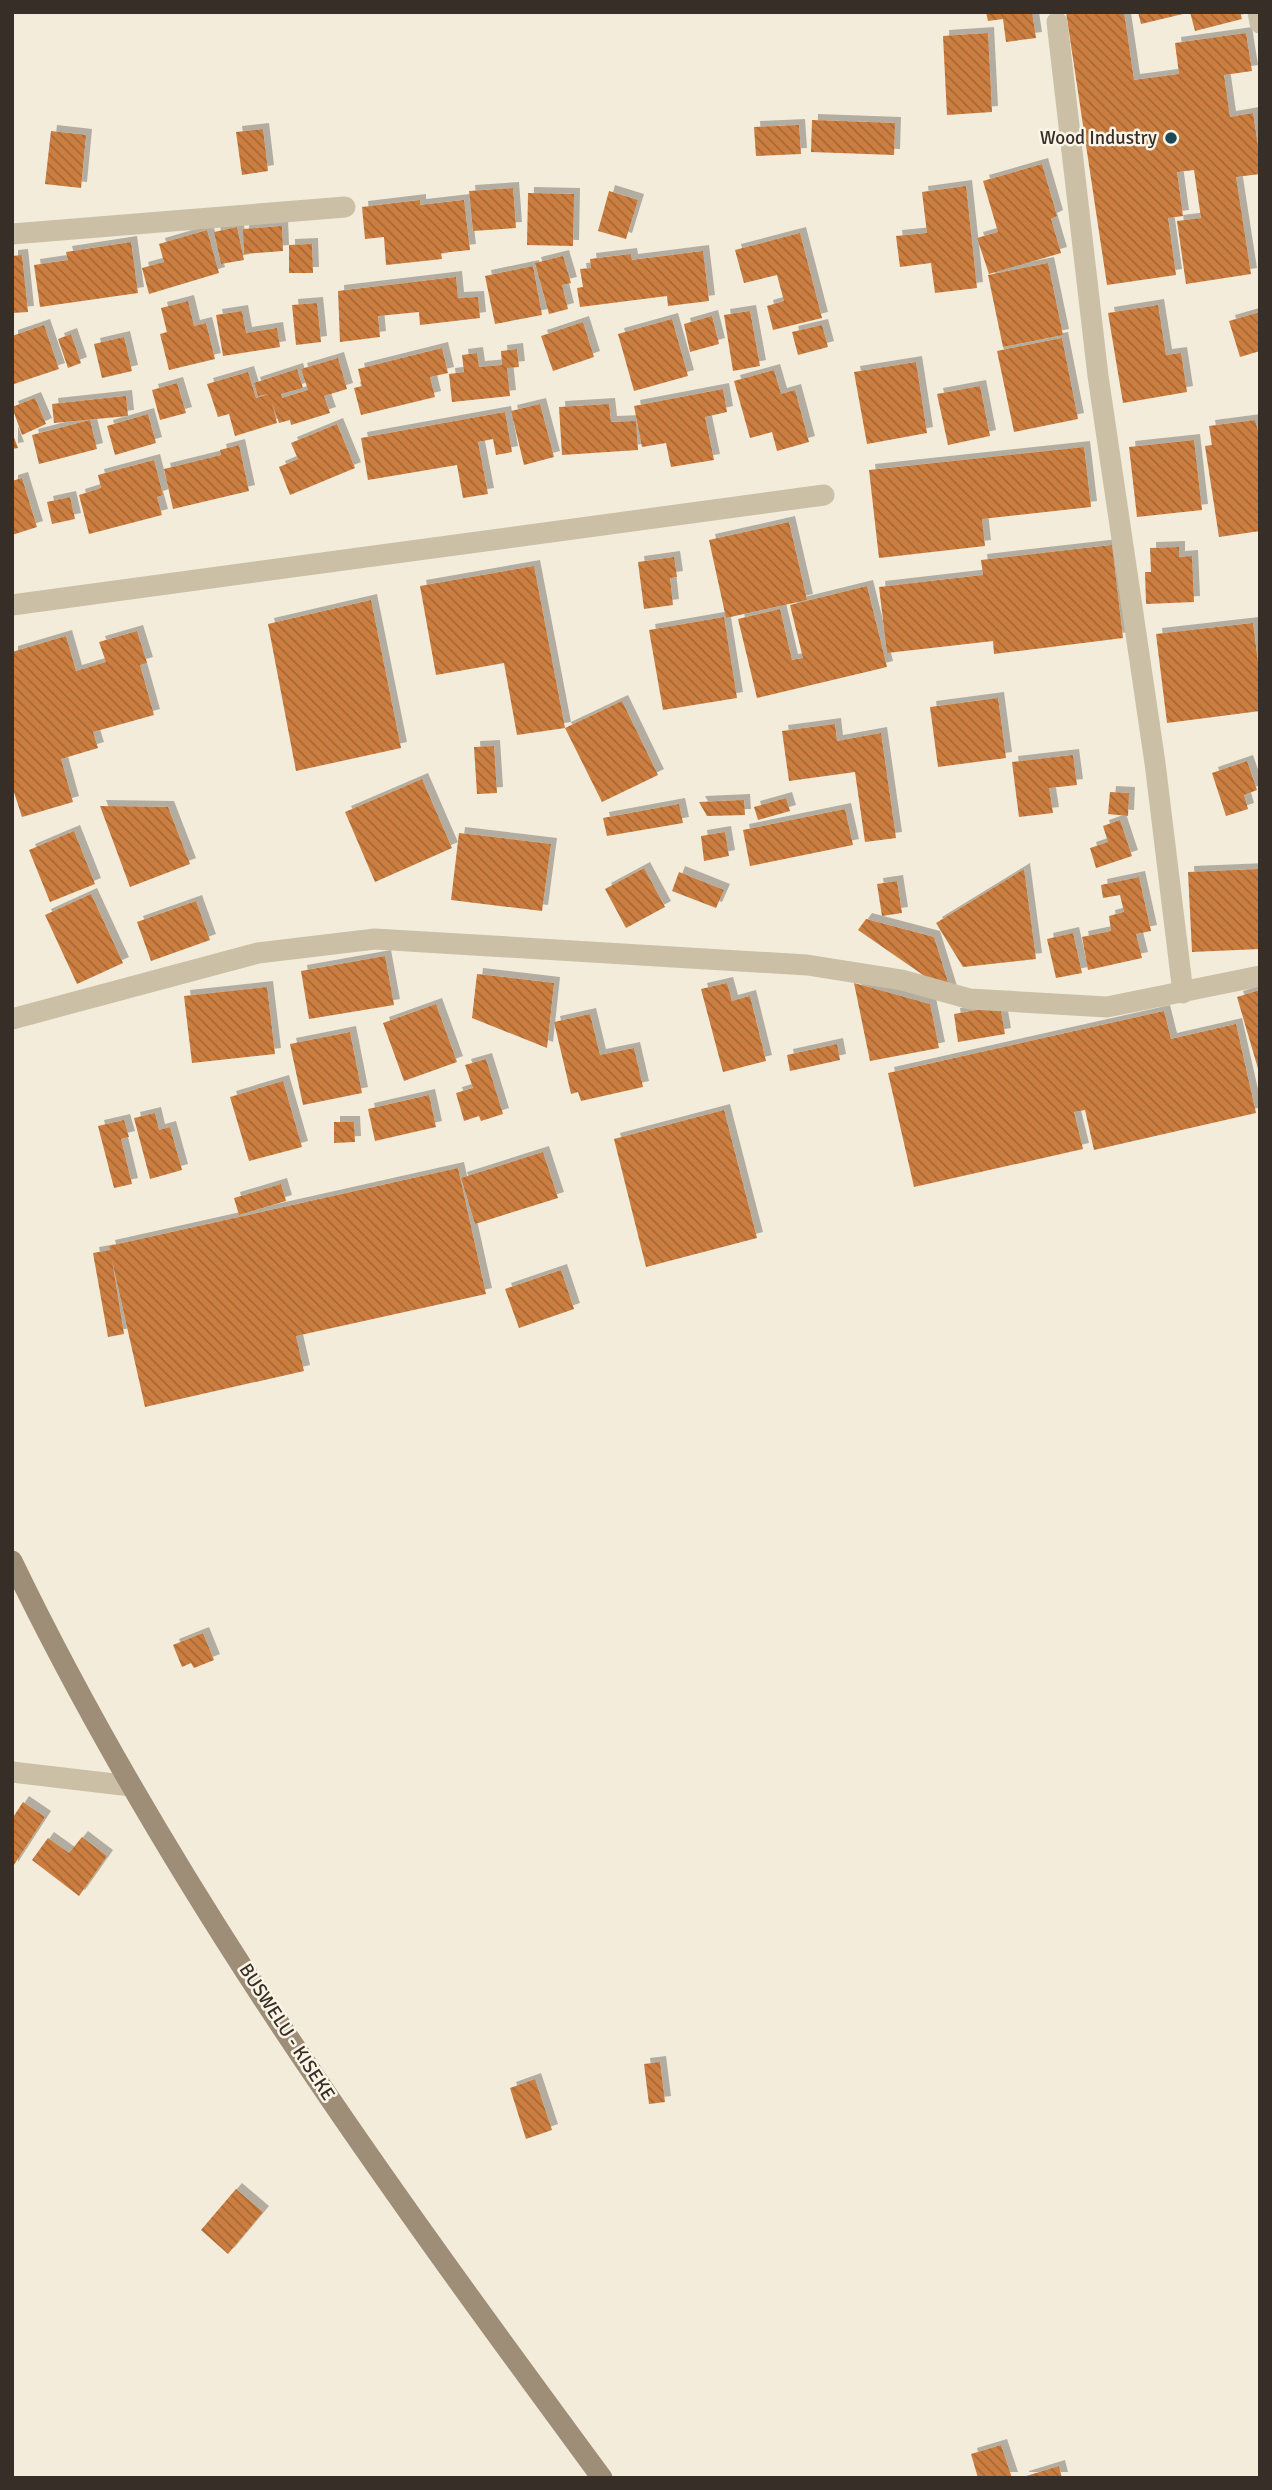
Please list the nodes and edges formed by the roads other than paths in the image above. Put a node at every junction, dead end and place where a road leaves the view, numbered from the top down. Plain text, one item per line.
1 (1258, 12) edge
2 (1058, 22) dead end
3 (1260, 23) edge
4 (345, 207) dead end
5 (12, 234) edge
6 (824, 495) dead end
7 (12, 605) edge
8 (1260, 976) edge
9 (1183, 993) junction
10 (12, 1019) edge
11 (12, 1561) edge
12 (12, 1772) edge
13 (131, 1786) junction
14 (602, 2478) edge

1 - 3 street
2 - 9 street
4 - 5 street
6 - 7 street
8 - 9 street
9 - 10 street
11 - 13 main road, BUSWELU - KISEKE
12 - 13 street
13 - 14 main road, BUSWELU - KISEKE

